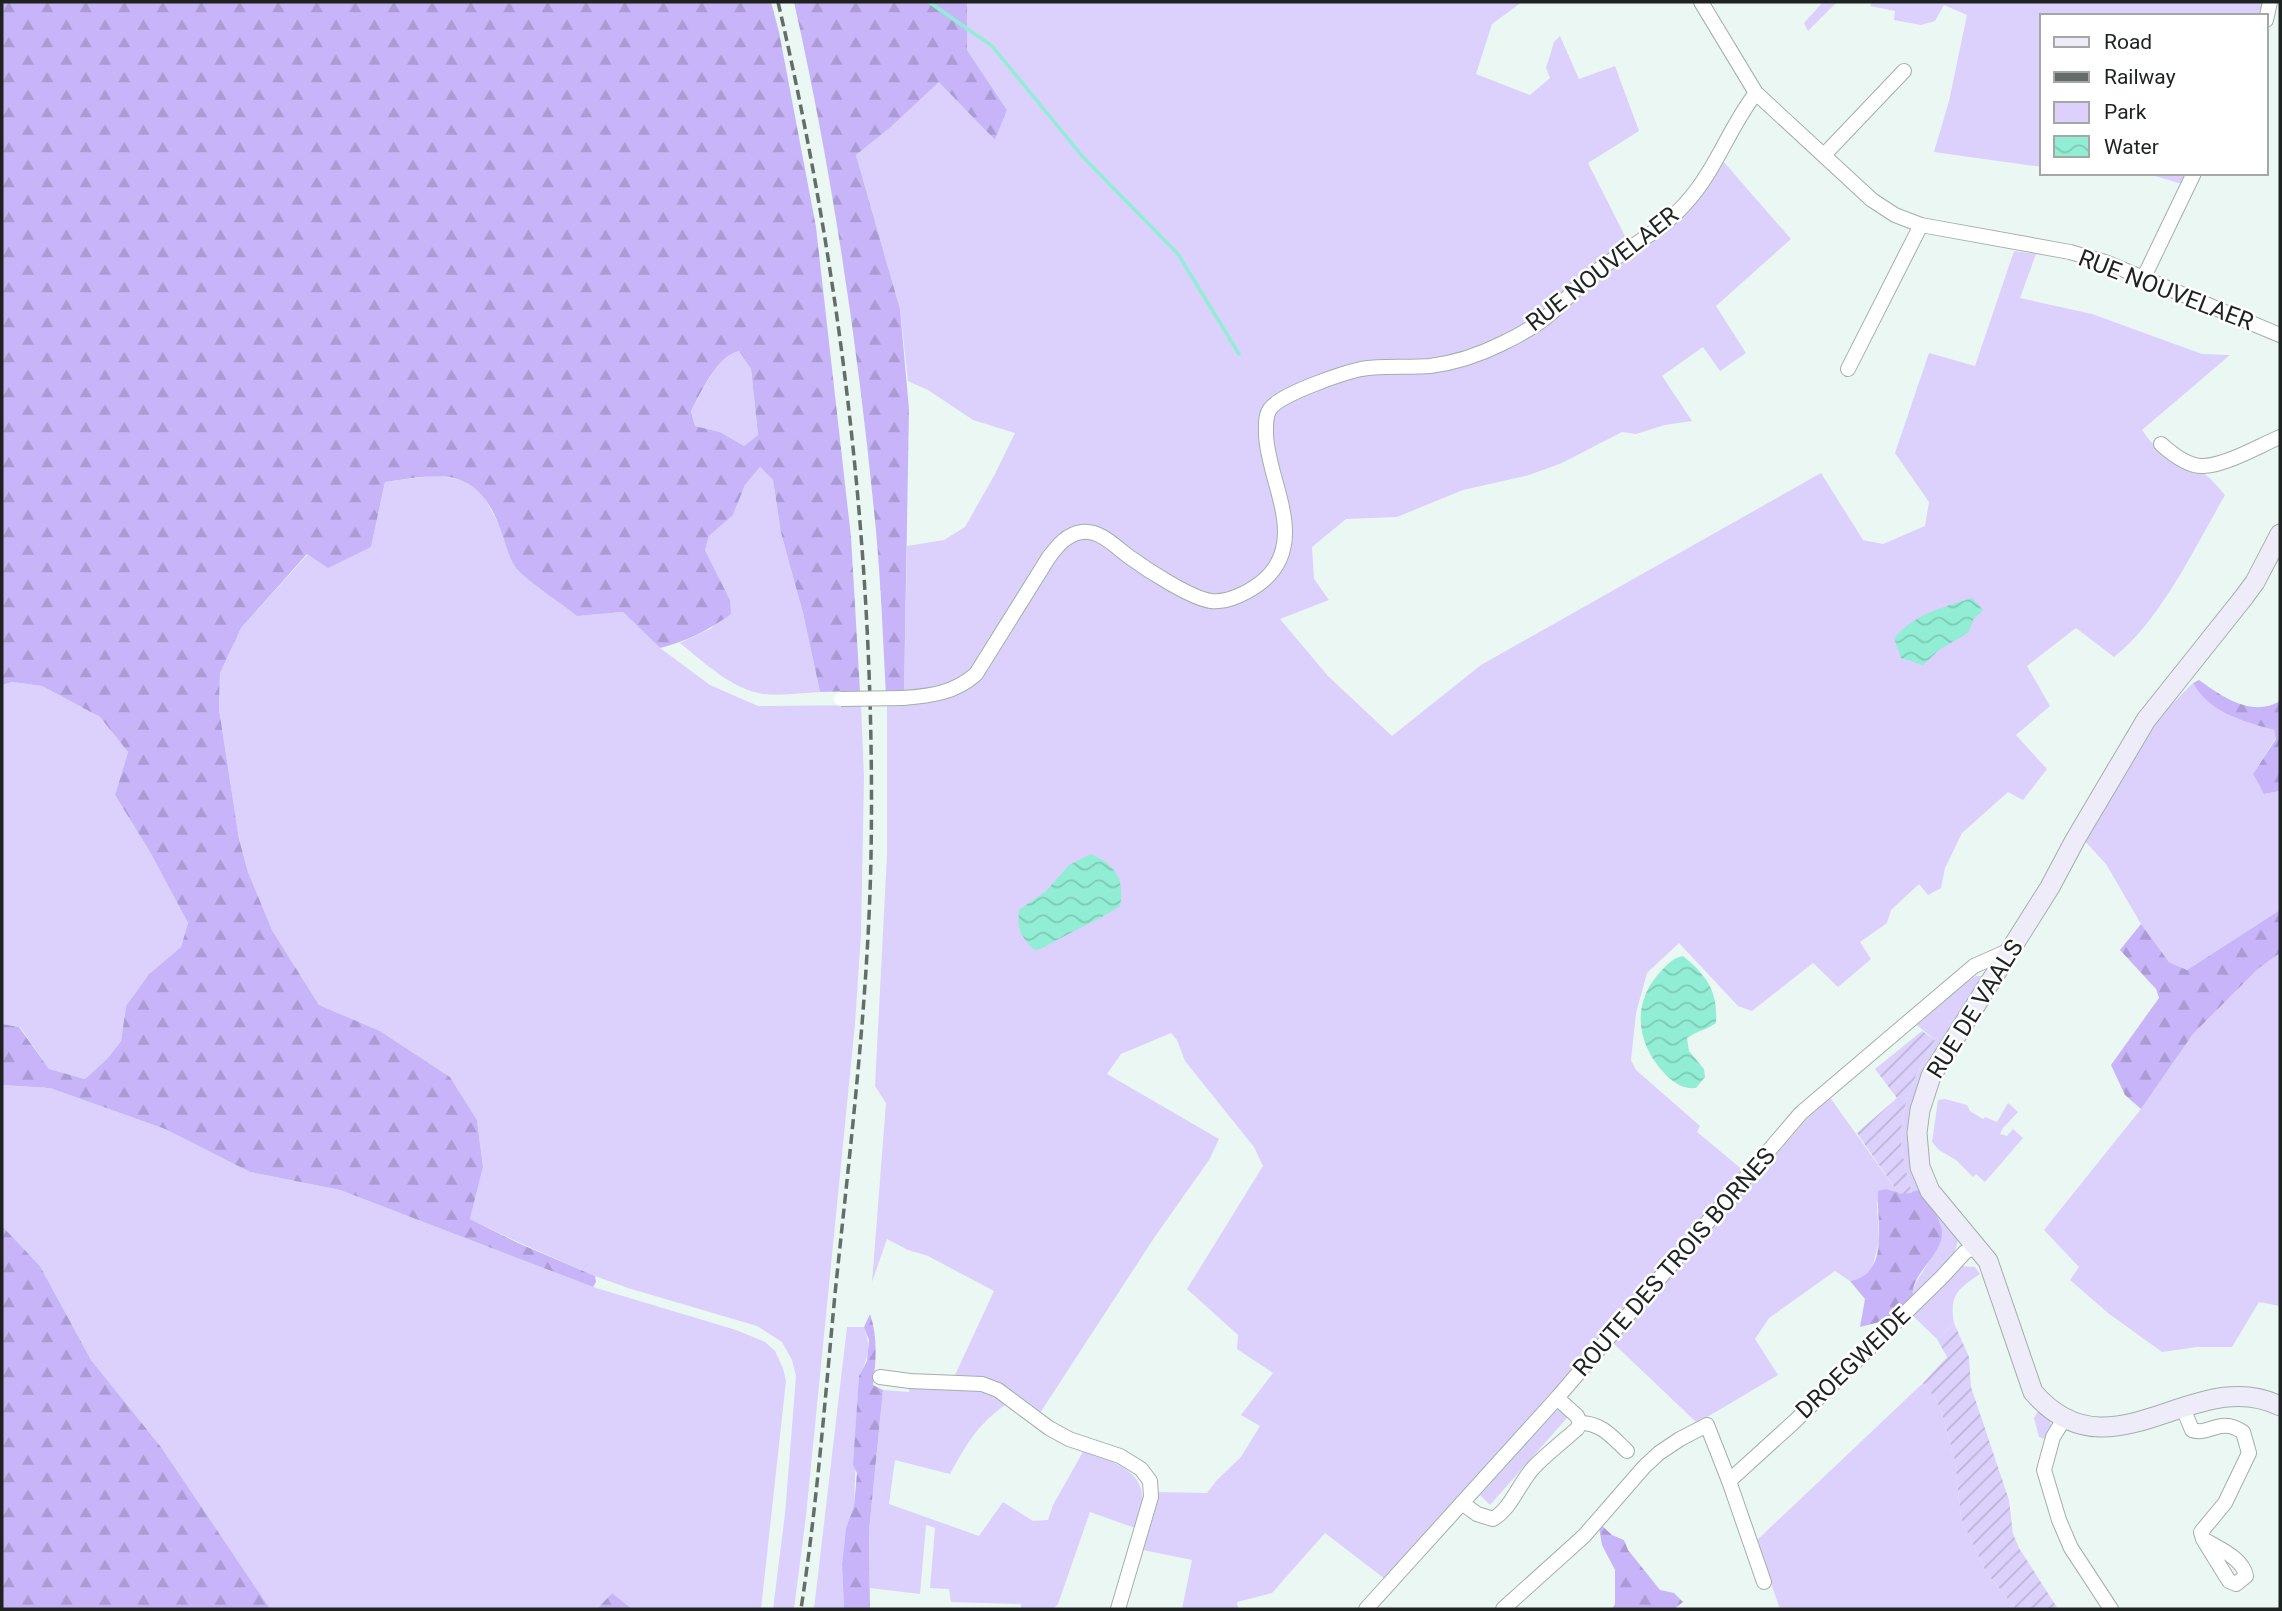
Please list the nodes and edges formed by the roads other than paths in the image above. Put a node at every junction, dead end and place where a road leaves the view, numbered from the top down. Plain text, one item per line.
1 (1701, 2) edge
2 (1903, 71) dead end
3 (1756, 93) junction
4 (1825, 155) junction
5 (2193, 175) edge
6 (1921, 225) junction
7 (2144, 277) junction
8 (2280, 335) edge
9 (1848, 369) dead end
10 (2280, 437) edge
11 (2161, 444) dead end
12 (2280, 534) edge
13 (841, 699) dead end
14 (2011, 949) junction
15 (1976, 1247) junction
16 (880, 1377) dead end
17 (1557, 1398) junction
18 (2280, 1406) edge
19 (2183, 1408) junction
20 (2064, 1419) junction
21 (1580, 1423) junction
22 (1627, 1451) dead end
23 (1729, 1480) junction
24 (1462, 1503) junction
25 (2203, 1539) dead end
26 (1764, 1582) dead end
27 (1118, 1609) edge
28 (1366, 1609) edge
29 (1503, 1609) edge
30 (2111, 1609) edge

1 - 3 street, RUE NOUVELAER
2 - 4 street
3 - 4 street, RUE NOUVELAER
3 - 13 street, RUE NOUVELAER, bridge
4 - 6 street, RUE NOUVELAER
5 - 7 street
6 - 7 street, RUE NOUVELAER
6 - 9 street
7 - 8 street, RUE NOUVELAER
10 - 11 street
12 - 14 main road, RUE DE VAALS
14 - 15 main road, RUE DE VAALS
14 - 17 street, ROUTE DES TROIS BORNES
15 - 20 main road, RUE DE VAALS
15 - 23 street, DROEGWEIDE
16 - 27 street
17 - 21 street
17 - 24 street, ROUTE DES TROIS BORNES
18 - 19 main road, RUE DE VAALS
19 - 20 main road, RUE DE VAALS
19 - 25 street
20 - 30 street
21 - 22 street
21 - 24 street
23 - 26 street
23 - 29 street
24 - 28 street, ROUTE DES TROIS BORNES

